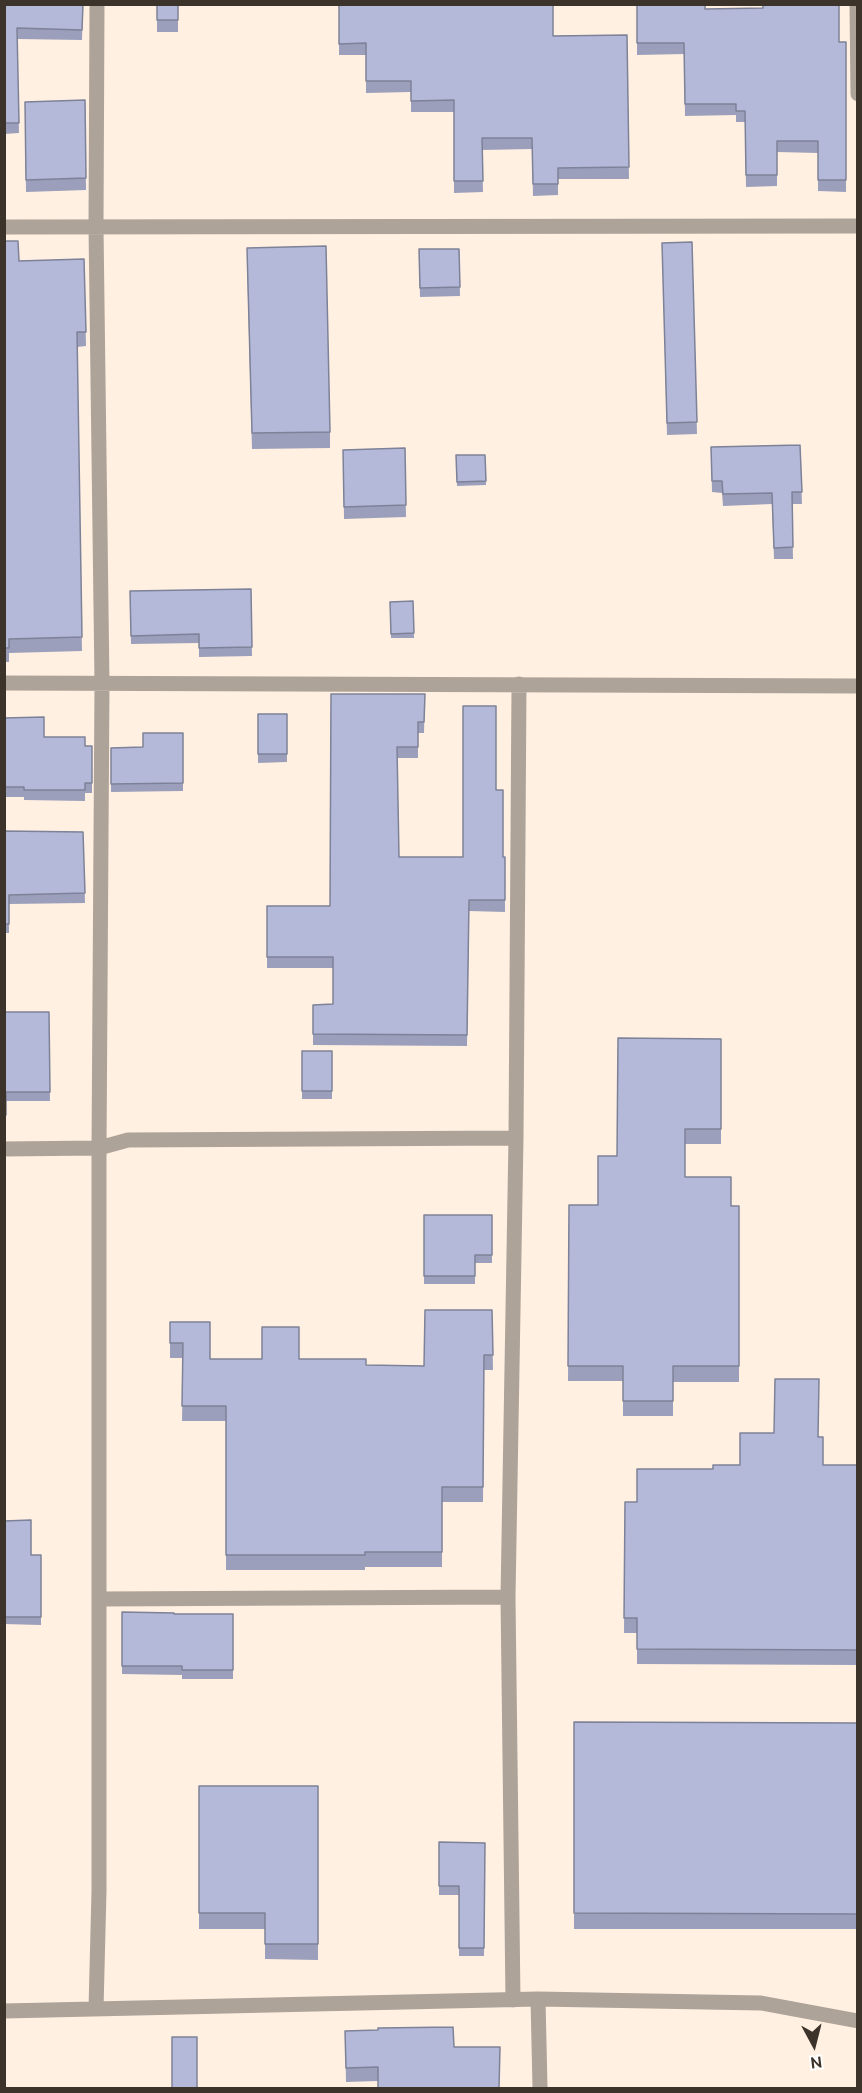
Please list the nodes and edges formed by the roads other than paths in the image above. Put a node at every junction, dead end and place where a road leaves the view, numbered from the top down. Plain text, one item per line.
1 (97, 4) edge
2 (857, 4) edge
3 (858, 94) edge
4 (858, 226) edge
5 (4, 227) edge
6 (96, 227) junction
7 (4, 682) edge
8 (102, 683) junction
9 (519, 684) junction
10 (858, 686) edge
11 (516, 1138) junction
12 (99, 1148) junction
13 (4, 1149) edge
14 (507, 1597) junction
15 (100, 1599) junction
16 (538, 1999) junction
17 (513, 2000) junction
18 (96, 2010) junction
19 (4, 2011) edge
20 (858, 2021) edge
21 (540, 2088) edge

1 - 6 street
2 - 3 street
4 - 6 street
5 - 6 street
6 - 8 street
7 - 8 street
8 - 9 street
8 - 12 street
9 - 10 street
9 - 11 street
11 - 12 street
11 - 14 street
12 - 13 street
12 - 15 street
14 - 15 street
14 - 17 street
15 - 18 street
16 - 17 street
16 - 20 street
16 - 21 street
17 - 18 street
18 - 19 street

